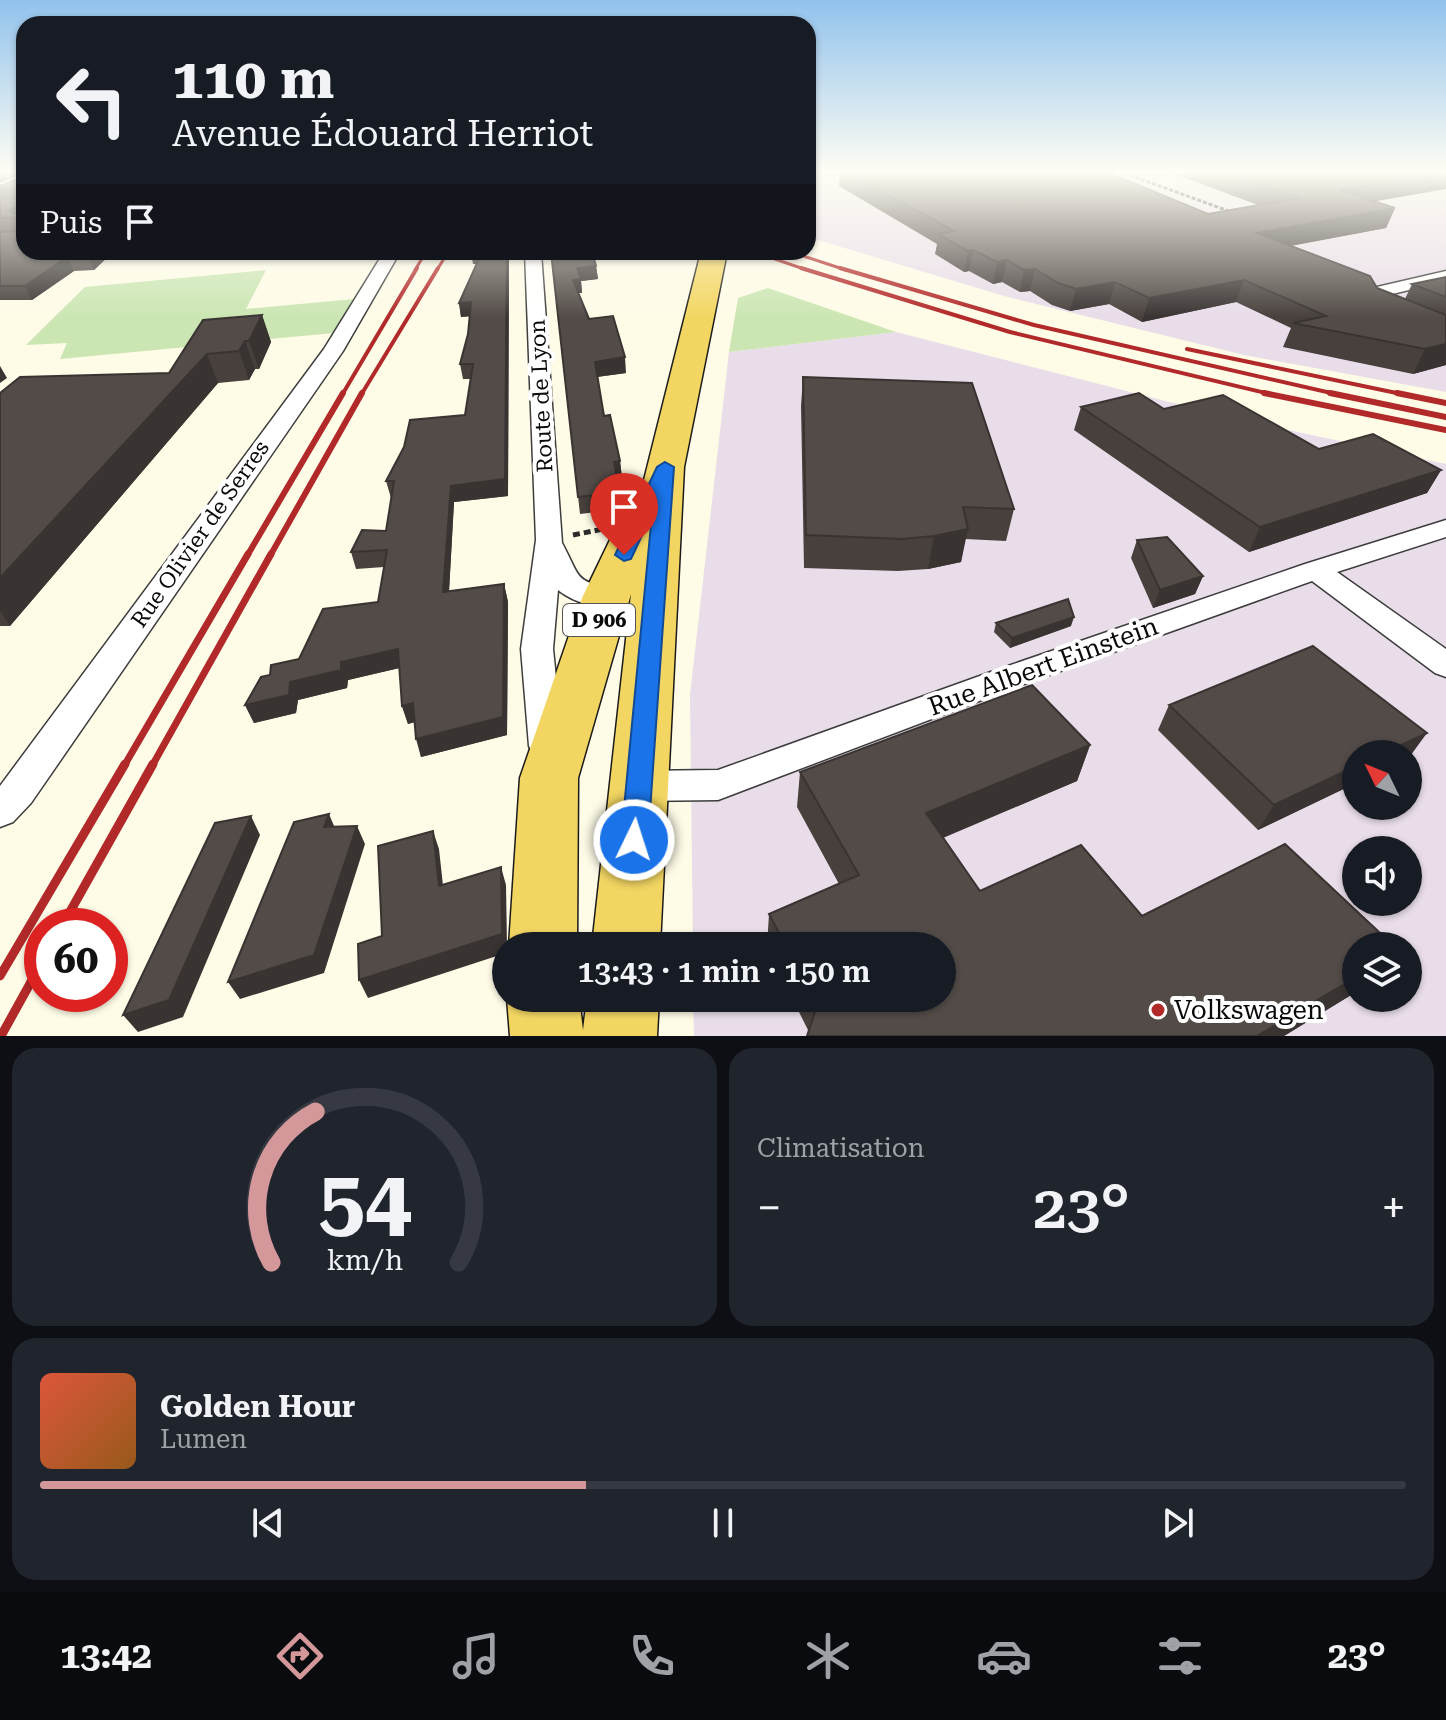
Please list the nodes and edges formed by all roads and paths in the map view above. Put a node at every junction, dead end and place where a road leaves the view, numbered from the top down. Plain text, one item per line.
1 (387, 260) edge
2 (533, 260) edge
3 (712, 260) edge
4 (1446, 276) edge
5 (1446, 335) edge
6 (665, 467) junction
7 (639, 521) junction
8 (1446, 528) edge
9 (549, 540) junction
10 (1315, 570) junction
11 (606, 598) junction
12 (1446, 665) edge
13 (549, 778) junction
14 (638, 786) junction
15 (0, 811) edge
16 (544, 932) edge
17 (627, 932) edge
18 (544, 1012) edge
19 (622, 1012) edge
20 (547, 1036) edge
21 (620, 1036) edge

1 - 15 street, Rue Olivier de Serres
2 - 9 street, Route de Lyon
3 - 6 main road, D 906
4 - 5 street
6 - 7 main road, D 906
6 - 14 main road, D 906
7 - 9 path
7 - 11 main road, D 906
8 - 10 street, Rue Albert Einstein
9 - 11 street, Route de Lyon
9 - 13 street, Route de Lyon
10 - 12 street
10 - 14 street, Rue Albert Einstein
11 - 13 main road, D 906
13 - 16 main road, D 906
14 - 17 main road, D 906
18 - 20 main road
19 - 21 main road

